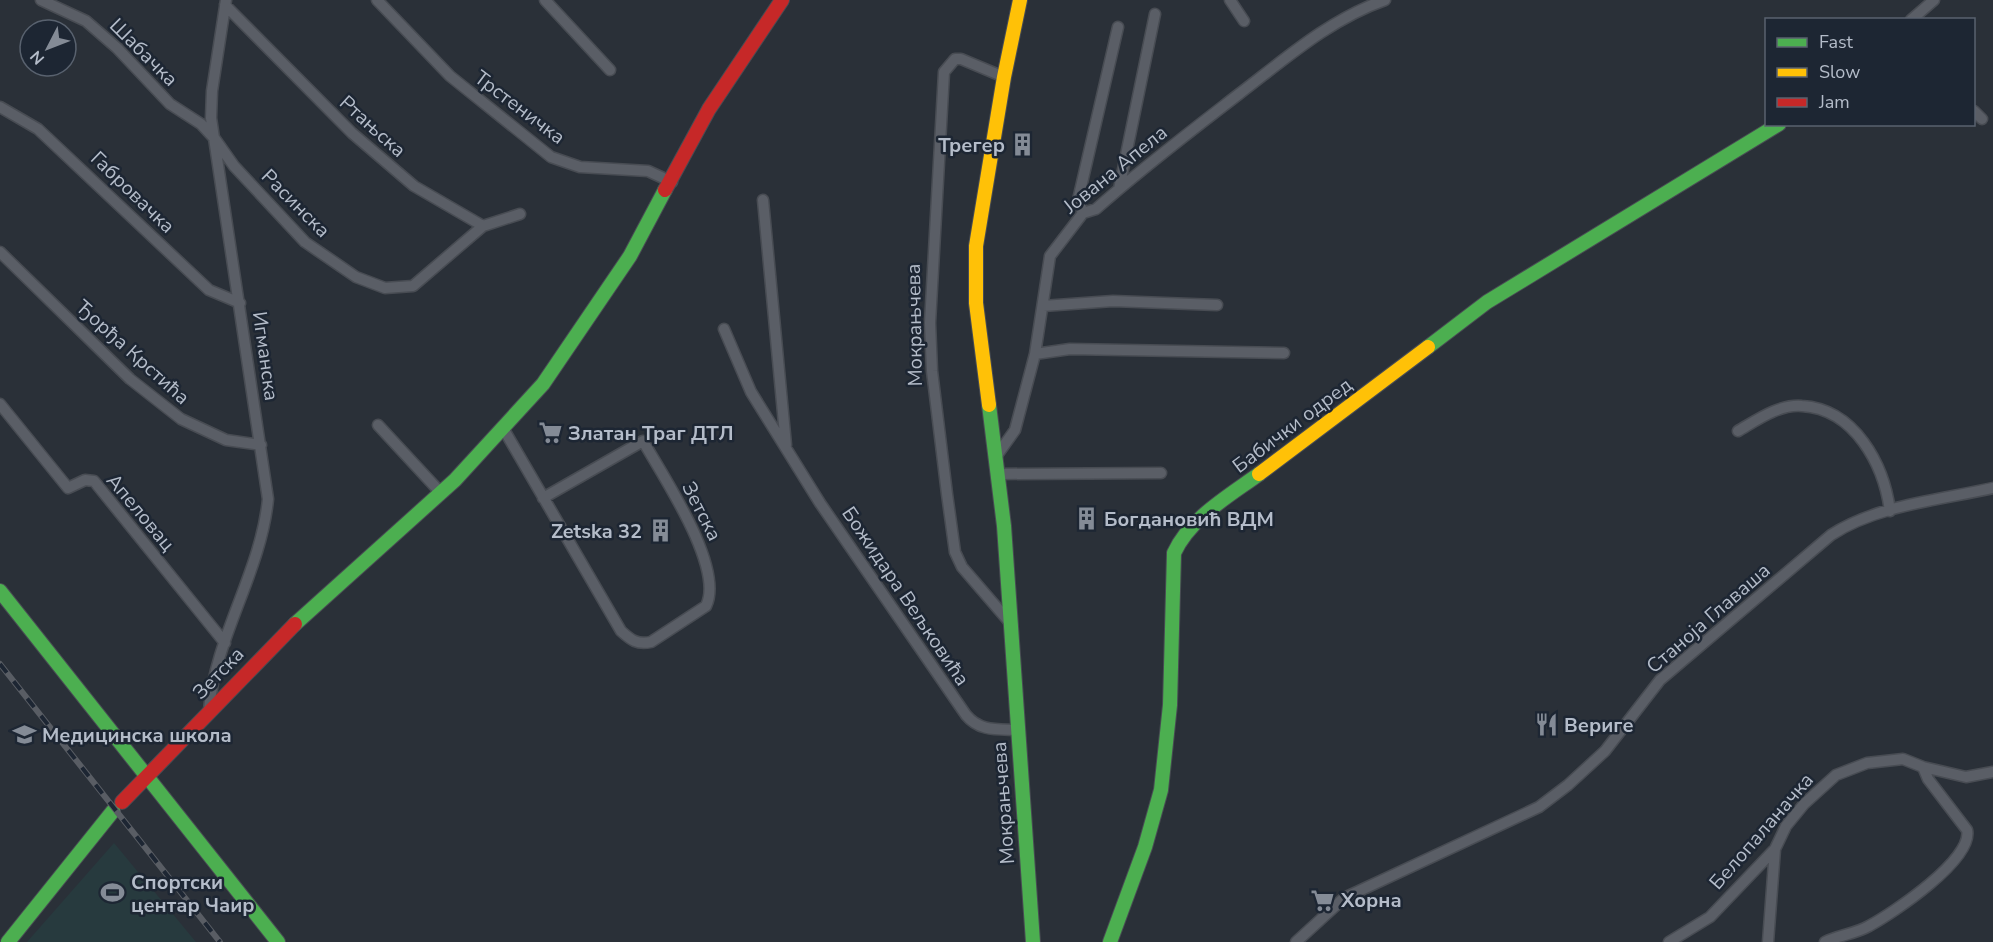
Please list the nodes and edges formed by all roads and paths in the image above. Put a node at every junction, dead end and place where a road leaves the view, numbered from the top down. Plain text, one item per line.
1 (41, 0) edge
2 (377, 0) edge
3 (545, 0) edge
4 (782, 0) edge
5 (1020, 0) edge
6 (1230, 0) edge
7 (1385, 0) edge
8 (1934, 0) edge
9 (224, 2) edge
10 (1155, 14) dead end
11 (1913, 18) edge
12 (1244, 21) dead end
13 (1118, 27) dead end
14 (610, 70) dead end
15 (1004, 77) junction
16 (0, 107) edge
17 (1776, 126) edge
18 (215, 139) junction
19 (672, 182) junction
20 (1119, 189) junction
21 (763, 200) dead end
22 (1083, 213) junction
23 (519, 214) dead end
24 (483, 226) junction
25 (0, 252) edge
26 (240, 303) junction
27 (1217, 305) dead end
28 (1043, 306) junction
29 (724, 329) dead end
30 (1284, 353) dead end
31 (1035, 354) junction
32 (0, 404) edge
33 (378, 425) dead end
34 (503, 428) junction
35 (1738, 431) dead end
36 (261, 445) junction
37 (786, 449) junction
38 (995, 458) junction
39 (1161, 473) dead end
40 (997, 474) junction
41 (1993, 488) edge
42 (441, 493) junction
43 (543, 498) junction
44 (1890, 511) junction
45 (0, 591) edge
46 (1012, 626) junction
47 (225, 643) junction
48 (209, 710) junction
49 (1018, 730) junction
50 (1923, 767) junction
51 (1993, 772) edge
52 (148, 777) junction
53 (1775, 849) junction
54 (8, 942) edge
55 (279, 942) edge
56 (1033, 942) edge
57 (1110, 942) edge
58 (1296, 942) edge
59 (1669, 942) edge
60 (1768, 942) edge
61 (1825, 942) edge

1 - 18 street, Шабачка
2 - 19 street, Трстеничка
3 - 14 street
4 - 19 street, Зетска
5 - 15 street, Мокрањчева
6 - 12 street
7 - 20 street, Јована Апела
8 - 11 street
9 - 18 street, Игманска
9 - 24 street, Ртањска
10 - 20 street
13 - 22 street
15 - 38 street, Мокрањчева
15 - 46 street, Мокрањчева
16 - 26 street, Габровачка
17 - 57 street, Бабички одред
18 - 24 street, Расинска
18 - 26 street, Игманска
19 - 34 street, Зетска
20 - 22 street, Јована Апела
21 - 37 street, Божидара Вељковића
22 - 28 street, Јована Апела
23 - 24 street
25 - 36 street, Ђорђа Крстића
26 - 36 street, Игманска
27 - 28 street
28 - 31 street, Јована Апела
29 - 37 street, Божидара Вељковића
30 - 31 street
31 - 38 street, Јована Апела
32 - 47 street, Апеловац
33 - 42 street
34 - 42 street, Зетска
34 - 43 street, Зетска
35 - 44 street
36 - 47 street, Игманска
37 - 49 street, Божидара Вељковића
38 - 40 street, Мокрањчева
39 - 40 street
40 - 46 street, Мокрањчева
41 - 44 street, Станоја Главаша
42 - 48 street, Зетска
43 - 43 street, Зетска
44 - 58 street, Станоја Главаша
45 - 52 street
46 - 49 street, Мокрањчева
47 - 48 street, Игманска
48 - 52 street, Зетска
49 - 56 street, Мокрањчева
50 - 51 street, Белопаланачка
50 - 53 street, Белопаланачка
50 - 61 street
52 - 54 street, Зетска
52 - 55 street
53 - 59 street, Белопаланачка
53 - 60 street

